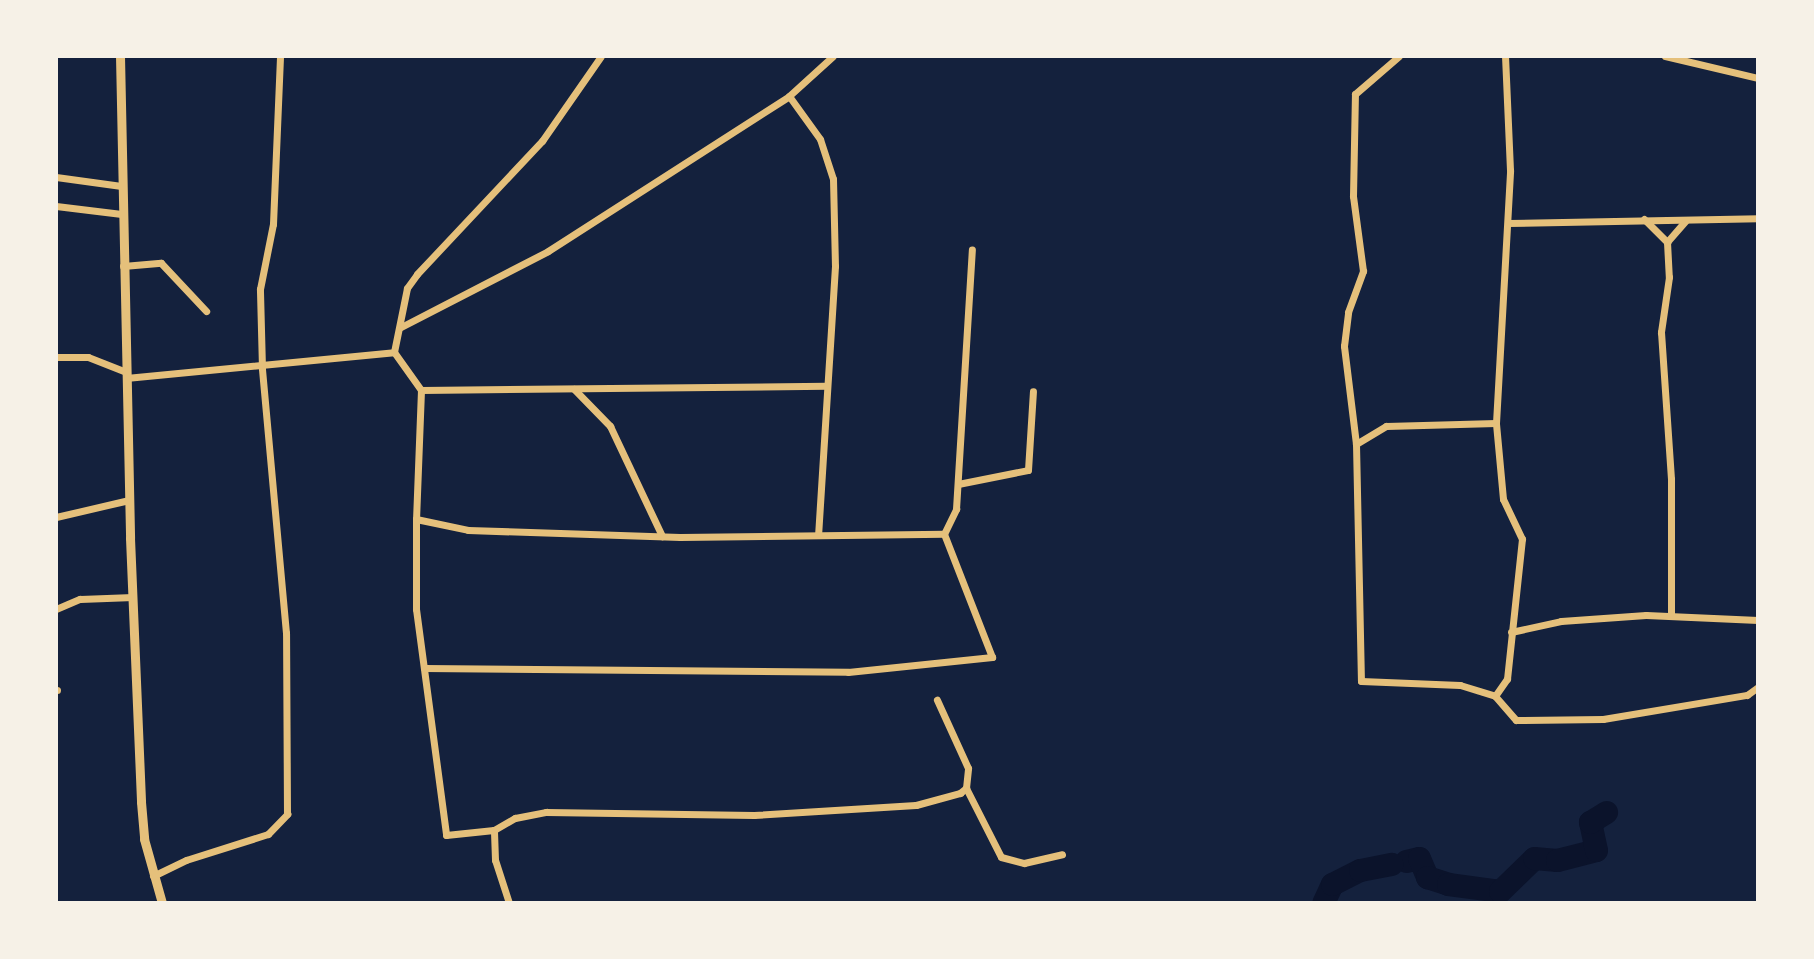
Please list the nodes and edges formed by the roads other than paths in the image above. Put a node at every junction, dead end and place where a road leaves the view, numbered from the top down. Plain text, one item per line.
1 (119, 56) edge
2 (280, 56) edge
3 (601, 56) edge
4 (833, 56) edge
5 (1399, 56) edge
6 (1505, 56) edge
7 (1665, 56) edge
8 (1758, 78) edge
9 (789, 96) junction
10 (56, 177) edge
11 (121, 186) junction
12 (56, 206) edge
13 (122, 214) junction
14 (1758, 218) edge
15 (1644, 219) junction
16 (1685, 221) junction
17 (1508, 223) junction
18 (1667, 242) junction
19 (972, 249) dead end
20 (123, 266) junction
21 (206, 311) dead end
22 (401, 327) junction
23 (394, 352) junction
24 (56, 357) edge
25 (262, 368) junction
26 (126, 375) junction
27 (826, 386) junction
28 (573, 388) junction
29 (421, 390) junction
30 (1033, 391) dead end
31 (1496, 423) junction
32 (1356, 444) junction
33 (958, 484) junction
34 (129, 500) junction
35 (56, 517) edge
36 (416, 519) junction
37 (818, 534) junction
38 (944, 534) junction
39 (662, 537) junction
40 (133, 597) junction
41 (56, 609) edge
42 (1671, 615) junction
43 (1758, 620) edge
44 (1511, 632) junction
45 (424, 668) junction
46 (1758, 687) edge
47 (1495, 696) junction
48 (937, 700) dead end
49 (966, 788) junction
50 (494, 831) junction
51 (1062, 853) dead end
52 (153, 876) junction
53 (162, 903) edge
54 (509, 903) edge

1 - 11 street
2 - 25 street
3 - 22 street
4 - 9 street
5 - 32 street
6 - 17 street
7 - 8 street
9 - 22 street
9 - 27 street
10 - 11 street
11 - 13 street
12 - 13 street
13 - 20 street
14 - 16 street
15 - 16 street
15 - 17 street
15 - 18 street
16 - 18 street
17 - 31 street
18 - 42 street
19 - 33 street
20 - 21 street
20 - 26 street
22 - 23 street
23 - 25 street
23 - 29 street
24 - 26 street
25 - 26 street
25 - 52 street
26 - 34 street
27 - 28 street
27 - 37 street
28 - 29 street
28 - 39 street
29 - 36 street
30 - 33 street
31 - 32 street
31 - 44 street
32 - 47 street
33 - 38 street
34 - 35 street
34 - 40 street
36 - 39 street
36 - 45 street
37 - 38 street
37 - 39 street
38 - 45 street
40 - 41 street
40 - 52 street
42 - 43 street
42 - 44 street
44 - 47 street
45 - 50 street
46 - 47 street
48 - 49 street
49 - 50 street
49 - 51 street
50 - 54 street
52 - 53 street

